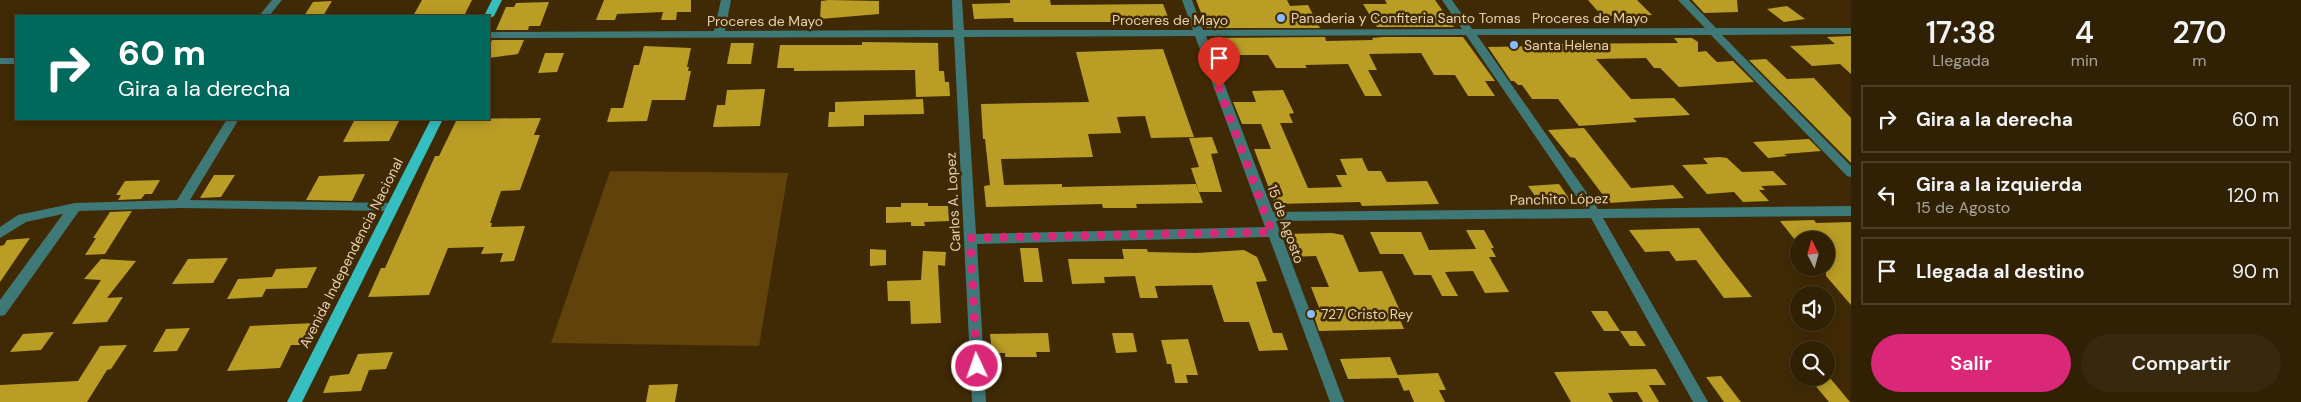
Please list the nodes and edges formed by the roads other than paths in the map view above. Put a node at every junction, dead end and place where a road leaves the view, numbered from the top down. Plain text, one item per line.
1 (277, 0) edge
2 (497, 0) edge
3 (726, 0) edge
4 (957, 0) edge
5 (1187, 0) edge
6 (1447, 0) edge
7 (1683, 0) edge
8 (265, 15) edge
9 (490, 15) edge
10 (1714, 31) junction
11 (1851, 31) edge
12 (1468, 32) junction
13 (1198, 33) junction
14 (719, 34) junction
15 (959, 34) junction
16 (490, 35) edge
17 (0, 61) edge
18 (15, 62) edge
19 (231, 120) edge
20 (436, 120) edge
21 (1851, 173) edge
22 (181, 204) junction
23 (75, 207) junction
24 (393, 207) junction
25 (1851, 211) edge
26 (1594, 213) junction
27 (1267, 217) junction
28 (1272, 232) junction
29 (0, 233) edge
30 (970, 238) junction
31 (0, 311) edge
32 (294, 402) edge
33 (979, 402) edge
34 (1337, 402) edge
35 (1702, 402) edge

1 - 8 street
2 - 9 main road
3 - 14 street
4 - 15 street, Carlos A. Lopez
5 - 13 street, 15 de Agosto
6 - 12 street
7 - 10 street
10 - 11 street, Proceres de Mayo
10 - 12 street, Proceres de Mayo
10 - 21 street
12 - 13 street, Proceres de Mayo
12 - 26 street
13 - 15 street, Proceres de Mayo
13 - 27 street, 15 de Agosto
14 - 15 street, Proceres de Mayo
14 - 16 street, Proceres de Mayo
15 - 30 street, Carlos A. Lopez
17 - 18 street
19 - 22 street
20 - 24 main road, Avenida Independencia Nacional
22 - 23 street
22 - 24 street
23 - 29 street
23 - 31 street
24 - 32 main road, Avenida Independencia Nacional
25 - 26 street, Panchito López
26 - 27 street, Panchito López
26 - 35 street
27 - 28 street, 15 de Agosto
28 - 30 street
28 - 34 street, 15 de Agosto
30 - 33 street, Carlos A. Lopez

